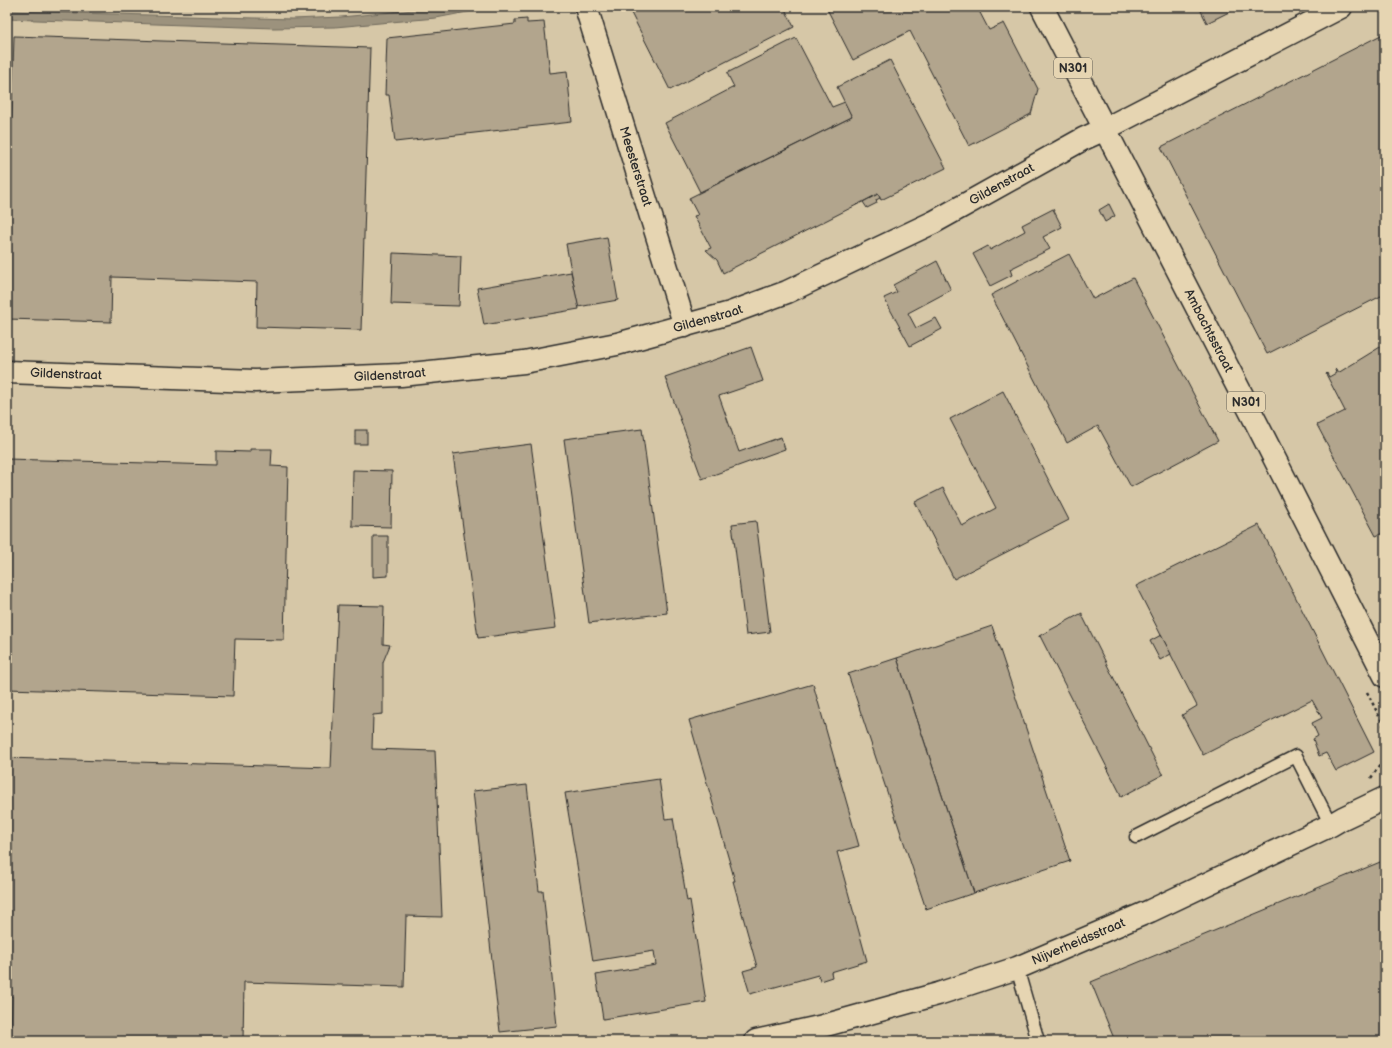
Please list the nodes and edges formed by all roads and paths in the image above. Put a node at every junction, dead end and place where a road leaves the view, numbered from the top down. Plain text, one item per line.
1 (586, 7) edge
2 (1042, 7) edge
3 (1341, 7) edge
4 (1105, 130) junction
5 (685, 326) junction
6 (7, 372) edge
7 (1385, 676) edge
8 (1385, 755) edge
9 (1385, 767) edge
10 (1385, 798) edge
11 (1331, 825) junction
12 (1136, 837) dead end
13 (1017, 968) junction
14 (756, 1041) edge
15 (1038, 1041) edge

1 - 5 street, Meesterstraat
2 - 4 street, Ambachtsstraat / N301
3 - 4 street, Gildenstraat
4 - 5 street, Gildenstraat
4 - 7 street, Ambachtsstraat / N301
5 - 6 street, Gildenstraat
8 - 9 path
10 - 11 street, Nijverheidsstraat
11 - 12 lane
11 - 13 street, Nijverheidsstraat
13 - 14 street, Nijverheidsstraat
13 - 15 lane

